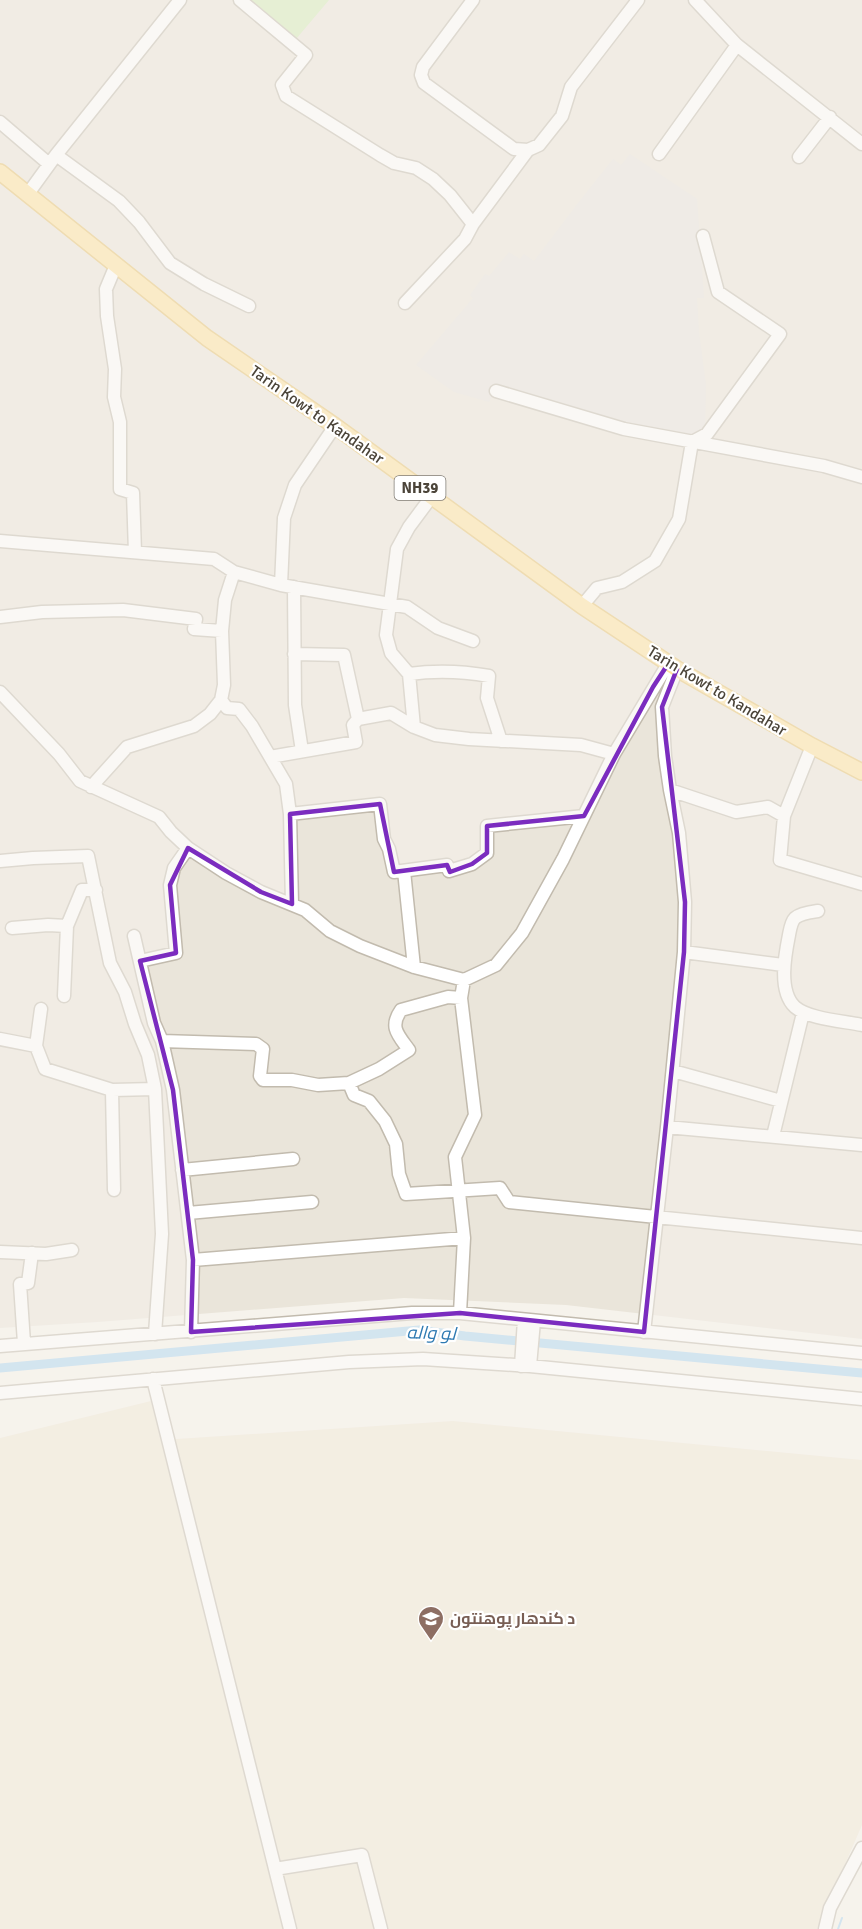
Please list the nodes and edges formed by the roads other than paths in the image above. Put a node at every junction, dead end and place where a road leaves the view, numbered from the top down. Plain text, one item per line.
1 (180, 0) edge
2 (240, 0) edge
3 (473, 0) edge
4 (638, 0) edge
5 (695, 0) edge
6 (737, 45) junction
7 (830, 117) junction
8 (0, 122) edge
9 (862, 144) edge
10 (528, 150) junction
11 (659, 154) dead end
12 (799, 157) dead end
13 (52, 159) junction
14 (0, 172) edge
15 (27, 195) junction
16 (473, 224) junction
17 (703, 236) dead end
18 (116, 265) junction
19 (405, 303) dead end
20 (249, 306) dead end
21 (496, 391) dead end
22 (335, 426) junction
23 (692, 442) junction
24 (862, 477) edge
25 (432, 496) junction
26 (0, 541) edge
27 (135, 552) junction
28 (234, 572) junction
29 (288, 586) junction
30 (389, 603) junction
31 (582, 606) junction
32 (0, 617) edge
33 (222, 631) junction
34 (473, 641) dead end
35 (294, 654) junction
36 (673, 666) junction
37 (409, 674) junction
38 (0, 692) edge
39 (224, 704) junction
40 (358, 719) junction
41 (414, 727) junction
42 (501, 741) junction
43 (813, 747) junction
44 (302, 751) junction
45 (614, 754) junction
46 (270, 757) junction
47 (862, 772) edge
48 (91, 787) junction
49 (670, 790) junction
50 (290, 814) junction
51 (584, 816) junction
52 (784, 816) junction
53 (188, 848) junction
54 (0, 861) edge
55 (404, 871) junction
56 (862, 884) edge
57 (96, 890) junction
58 (292, 904) junction
59 (818, 911) dead end
60 (67, 926) junction
61 (12, 928) dead end
62 (134, 936) dead end
63 (684, 952) junction
64 (140, 961) junction
65 (783, 965) junction
66 (414, 967) junction
67 (464, 980) junction
68 (64, 996) dead end
69 (461, 998) junction
70 (40, 1009) dead end
71 (803, 1013) junction
72 (862, 1025) edge
73 (0, 1039) edge
74 (162, 1041) junction
75 (36, 1046) junction
76 (673, 1071) junction
77 (349, 1083) junction
78 (155, 1089) junction
79 (112, 1090) junction
80 (782, 1101) junction
81 (667, 1127) junction
82 (773, 1136) junction
83 (862, 1145) edge
84 (293, 1159) dead end
85 (182, 1170) junction
86 (114, 1190) dead end
87 (458, 1192) junction
88 (312, 1202) dead end
89 (188, 1213) junction
90 (657, 1216) junction
91 (464, 1238) junction
92 (862, 1238) edge
93 (72, 1250) dead end
94 (0, 1252) edge
95 (32, 1253) junction
96 (193, 1260) junction
97 (460, 1313) junction
98 (529, 1320) junction
99 (191, 1332) junction
100 (644, 1332) junction
101 (155, 1334) junction
102 (24, 1343) junction
103 (0, 1346) edge
104 (862, 1353) edge
105 (525, 1366) junction
106 (153, 1379) junction
107 (0, 1393) edge
108 (862, 1399) edge
109 (862, 1848) edge
110 (275, 1869) junction
111 (290, 1929) edge
112 (381, 1929) edge
113 (825, 1929) edge

1 - 13 street
2 - 16 street
3 - 10 street
4 - 10 street
5 - 6 street
6 - 7 street
6 - 11 street
7 - 9 street
7 - 12 street
8 - 13 street
10 - 16 street
13 - 15 street
13 - 20 street
14 - 15 main road, Tarin Kowt to Kandahar / NH39
15 - 18 main road, Tarin Kowt to Kandahar / NH39
16 - 19 street
17 - 23 street
18 - 22 main road, Tarin Kowt to Kandahar / NH39
18 - 27 street
21 - 23 street
22 - 25 main road, Tarin Kowt to Kandahar / NH39
22 - 29 street
23 - 24 street
23 - 31 street
25 - 30 street
25 - 31 main road, Tarin Kowt to Kandahar / NH39
26 - 27 street
27 - 28 street
28 - 29 street
28 - 33 street
29 - 30 street
29 - 35 street
30 - 34 street
30 - 37 street
31 - 36 main road, Tarin Kowt to Kandahar / NH39
32 - 33 street
33 - 39 street
35 - 40 street
35 - 44 street
36 - 43 main road, Tarin Kowt to Kandahar / NH39
36 - 45 street
36 - 49 street
37 - 41 street
37 - 42 street
38 - 48 street
39 - 46 street
39 - 48 street
40 - 41 street
40 - 44 street
41 - 42 street
42 - 45 street
43 - 47 main road, Tarin Kowt to Kandahar / NH39
43 - 52 street
44 - 46 street
45 - 51 street
46 - 50 street
48 - 53 street
49 - 52 street
49 - 63 street
50 - 55 street
50 - 58 street
51 - 55 street
51 - 67 street
52 - 56 street
53 - 58 street
53 - 64 street
54 - 57 street
55 - 66 street
57 - 60 street
57 - 78 street
58 - 66 street
59 - 65 street
60 - 61 street
60 - 68 street
62 - 64 street
63 - 65 street
63 - 76 street
64 - 74 street
65 - 71 street
66 - 67 street
67 - 69 street
69 - 77 street
69 - 87 street
70 - 75 street
71 - 72 street
71 - 80 street
73 - 75 street
74 - 77 street
74 - 85 street
75 - 79 street
76 - 80 street
76 - 81 street
77 - 87 street
78 - 79 street
78 - 101 street
79 - 86 street
80 - 82 street
81 - 82 street
81 - 90 street
82 - 83 street
84 - 85 street
85 - 89 street
87 - 90 street
87 - 91 street
88 - 89 street
89 - 96 street
90 - 92 street
90 - 100 street
91 - 96 street
91 - 97 street
93 - 95 street
94 - 95 street
95 - 102 street
96 - 99 street
97 - 98 street
97 - 99 street
98 - 100 street
98 - 105 street
99 - 101 street
100 - 104 street
101 - 102 street
102 - 103 street
105 - 106 street
105 - 108 street
106 - 107 street
106 - 110 street
109 - 113 street
110 - 111 street
110 - 112 street

